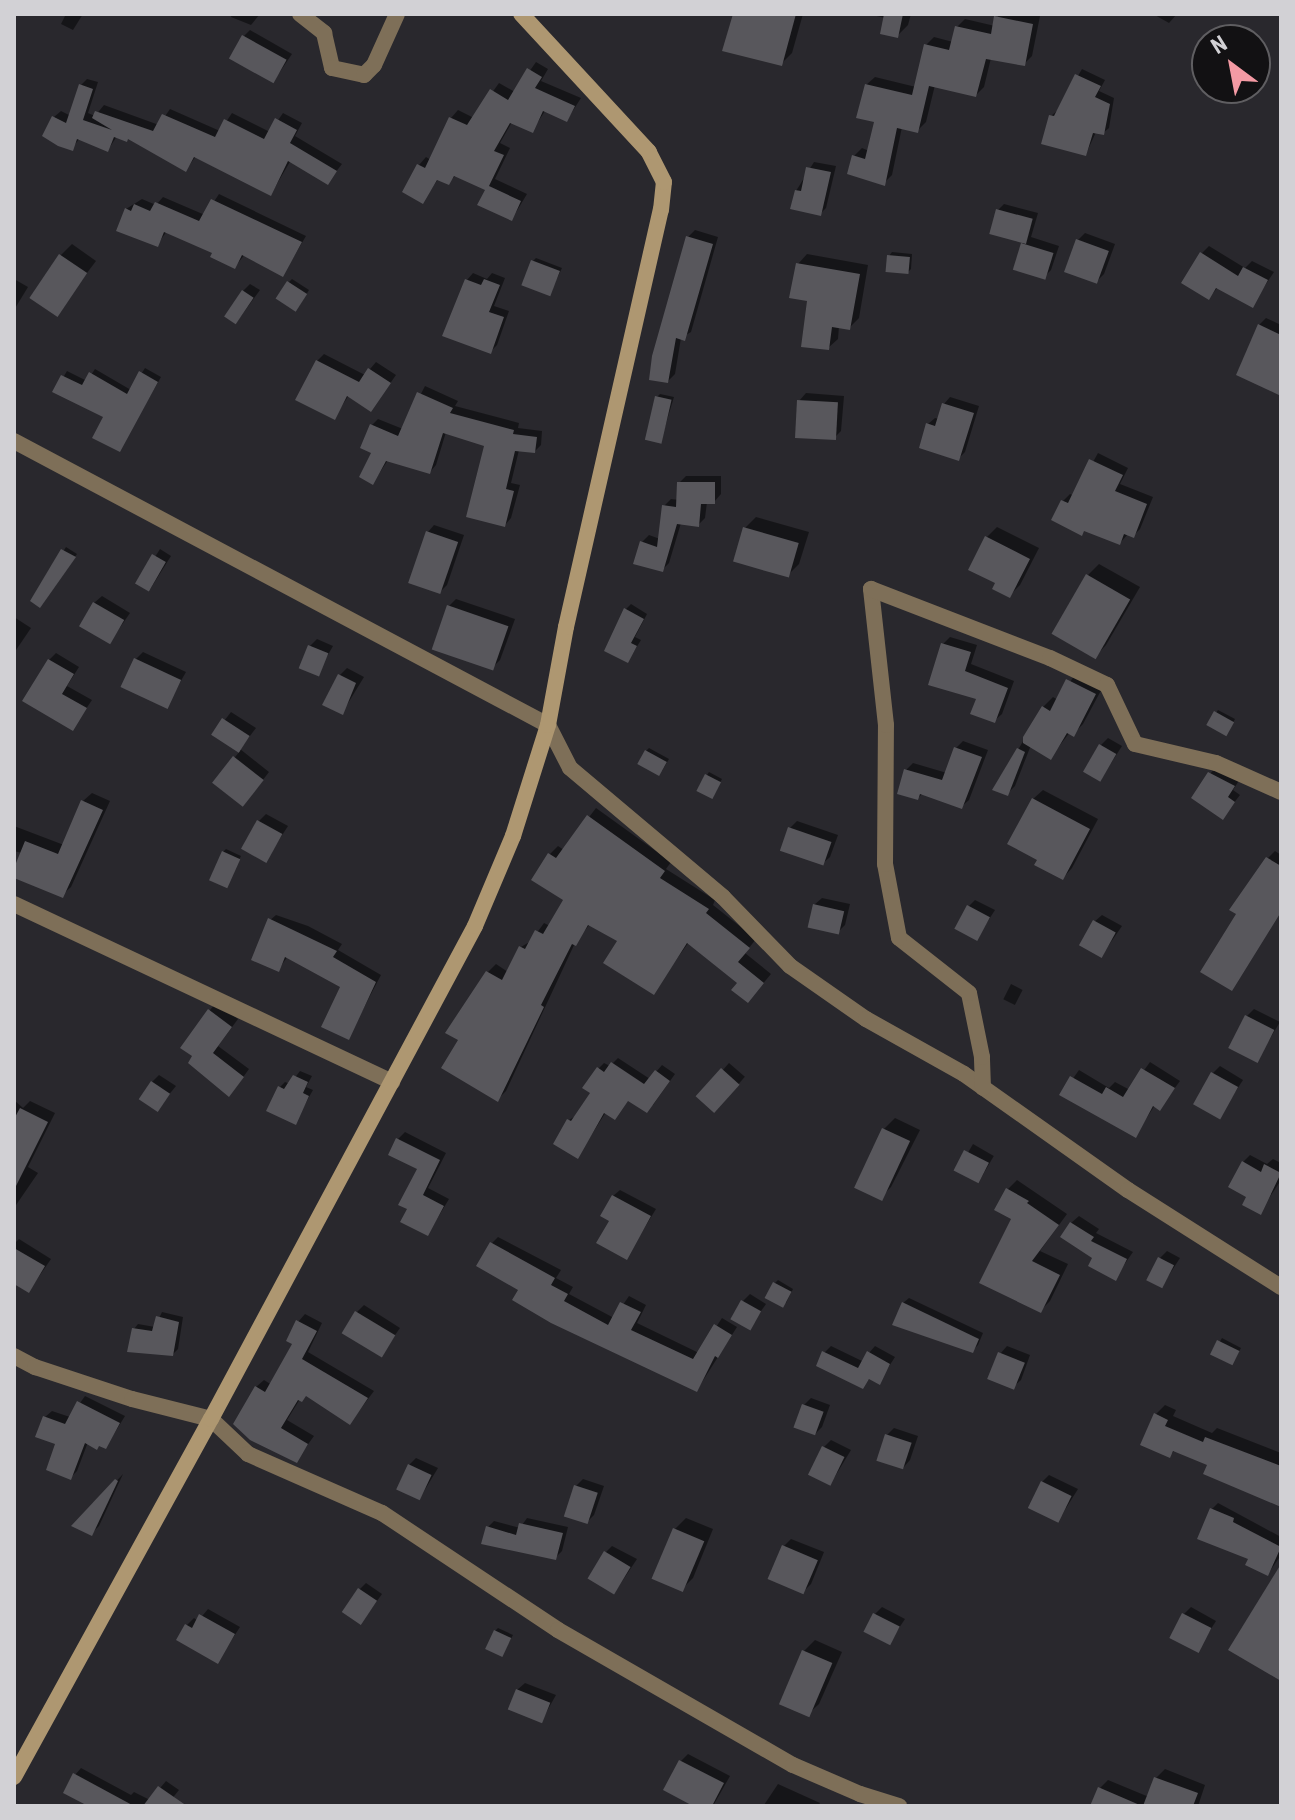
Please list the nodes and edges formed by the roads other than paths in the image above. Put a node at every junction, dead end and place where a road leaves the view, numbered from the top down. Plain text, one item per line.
1 (300, 14) edge
2 (397, 14) edge
3 (521, 14) edge
4 (14, 441) edge
5 (548, 725) junction
6 (1281, 792) edge
7 (14, 904) edge
8 (392, 1082) junction
9 (983, 1088) junction
10 (1281, 1287) edge
11 (14, 1356) edge
12 (211, 1419) junction
13 (14, 1777) edge
14 (899, 1806) edge

1 - 2 street
3 - 5 street
4 - 5 street
5 - 8 street
5 - 9 street
6 - 9 street
7 - 8 street
8 - 12 street
9 - 10 street
11 - 12 street
12 - 13 street
12 - 14 street

